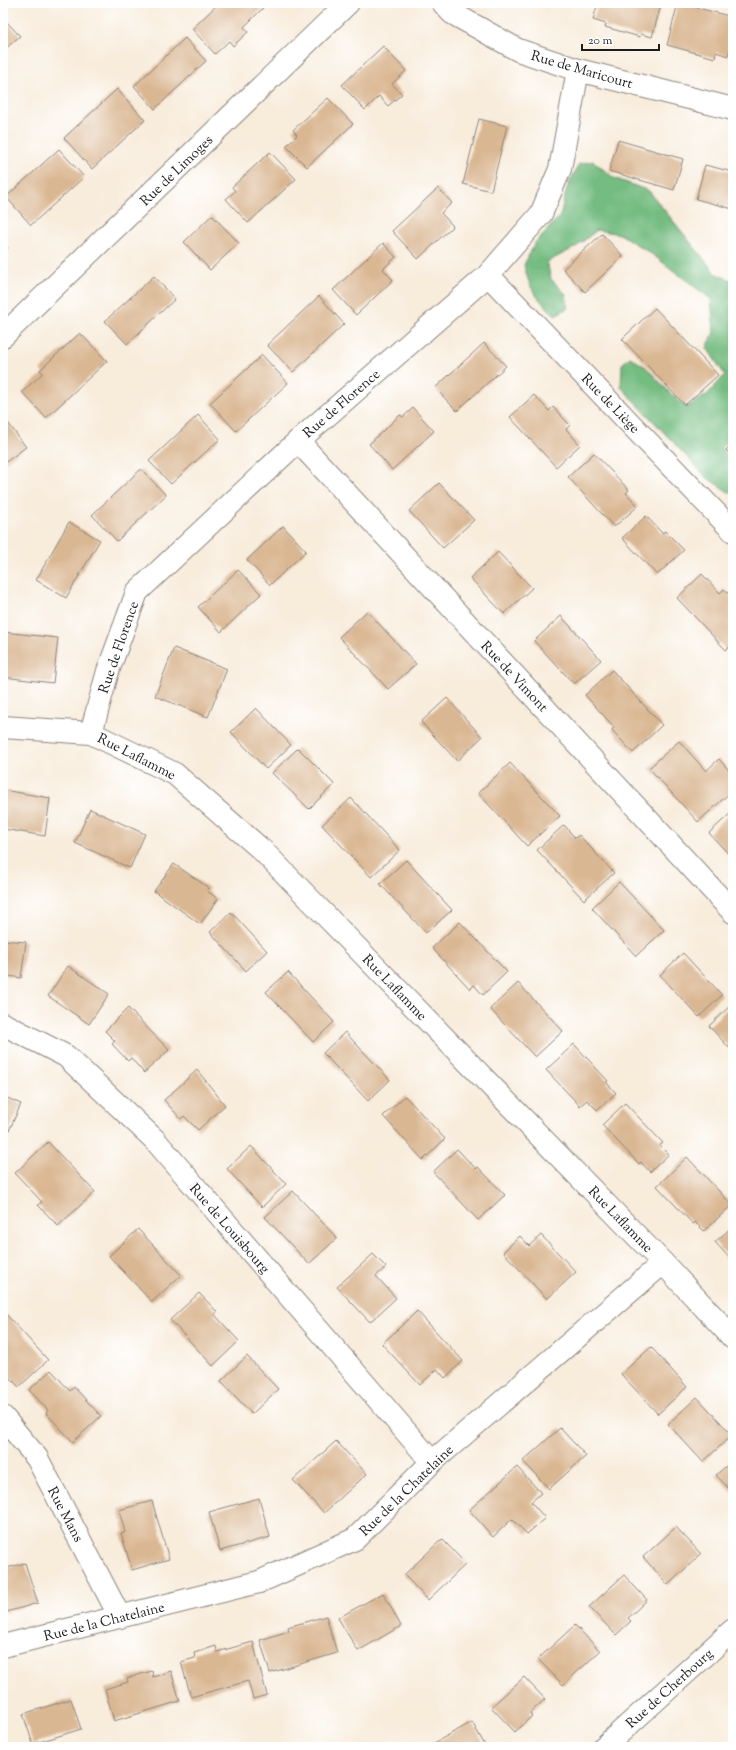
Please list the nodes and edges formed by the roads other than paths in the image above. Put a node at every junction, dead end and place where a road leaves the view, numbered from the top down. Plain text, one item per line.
1 (348, 3) edge
2 (443, 3) edge
3 (578, 70) junction
4 (733, 109) edge
5 (488, 275) junction
6 (3, 336) edge
7 (298, 441) junction
8 (733, 531) edge
9 (3, 727) edge
10 (91, 733) junction
11 (733, 912) edge
12 (3, 1024) edge
13 (664, 1263) junction
14 (733, 1338) edge
15 (3, 1417) edge
16 (432, 1462) junction
17 (120, 1617) junction
18 (733, 1630) edge
19 (3, 1646) edge
20 (604, 1747) edge

1 - 6 street, Rue de Limoges
2 - 3 street, Rue de Maricourt
3 - 4 street, Rue de Maricourt
3 - 5 street, Rue de Florence
5 - 7 street, Rue de Florence
5 - 8 street, Rue de Liège
7 - 10 street, Rue de Florence
7 - 11 street, Rue de Vimont
9 - 10 street, Rue Laflamme
10 - 13 street, Rue Laflamme
12 - 16 street, Rue de Louisbourg
13 - 14 street, Rue Laflamme
13 - 16 street, Rue de la Chatelaine
15 - 17 street, Rue Mans
16 - 17 street, Rue de la Chatelaine
17 - 19 street, Rue de la Chatelaine
18 - 20 street, Rue de Cherbourg

